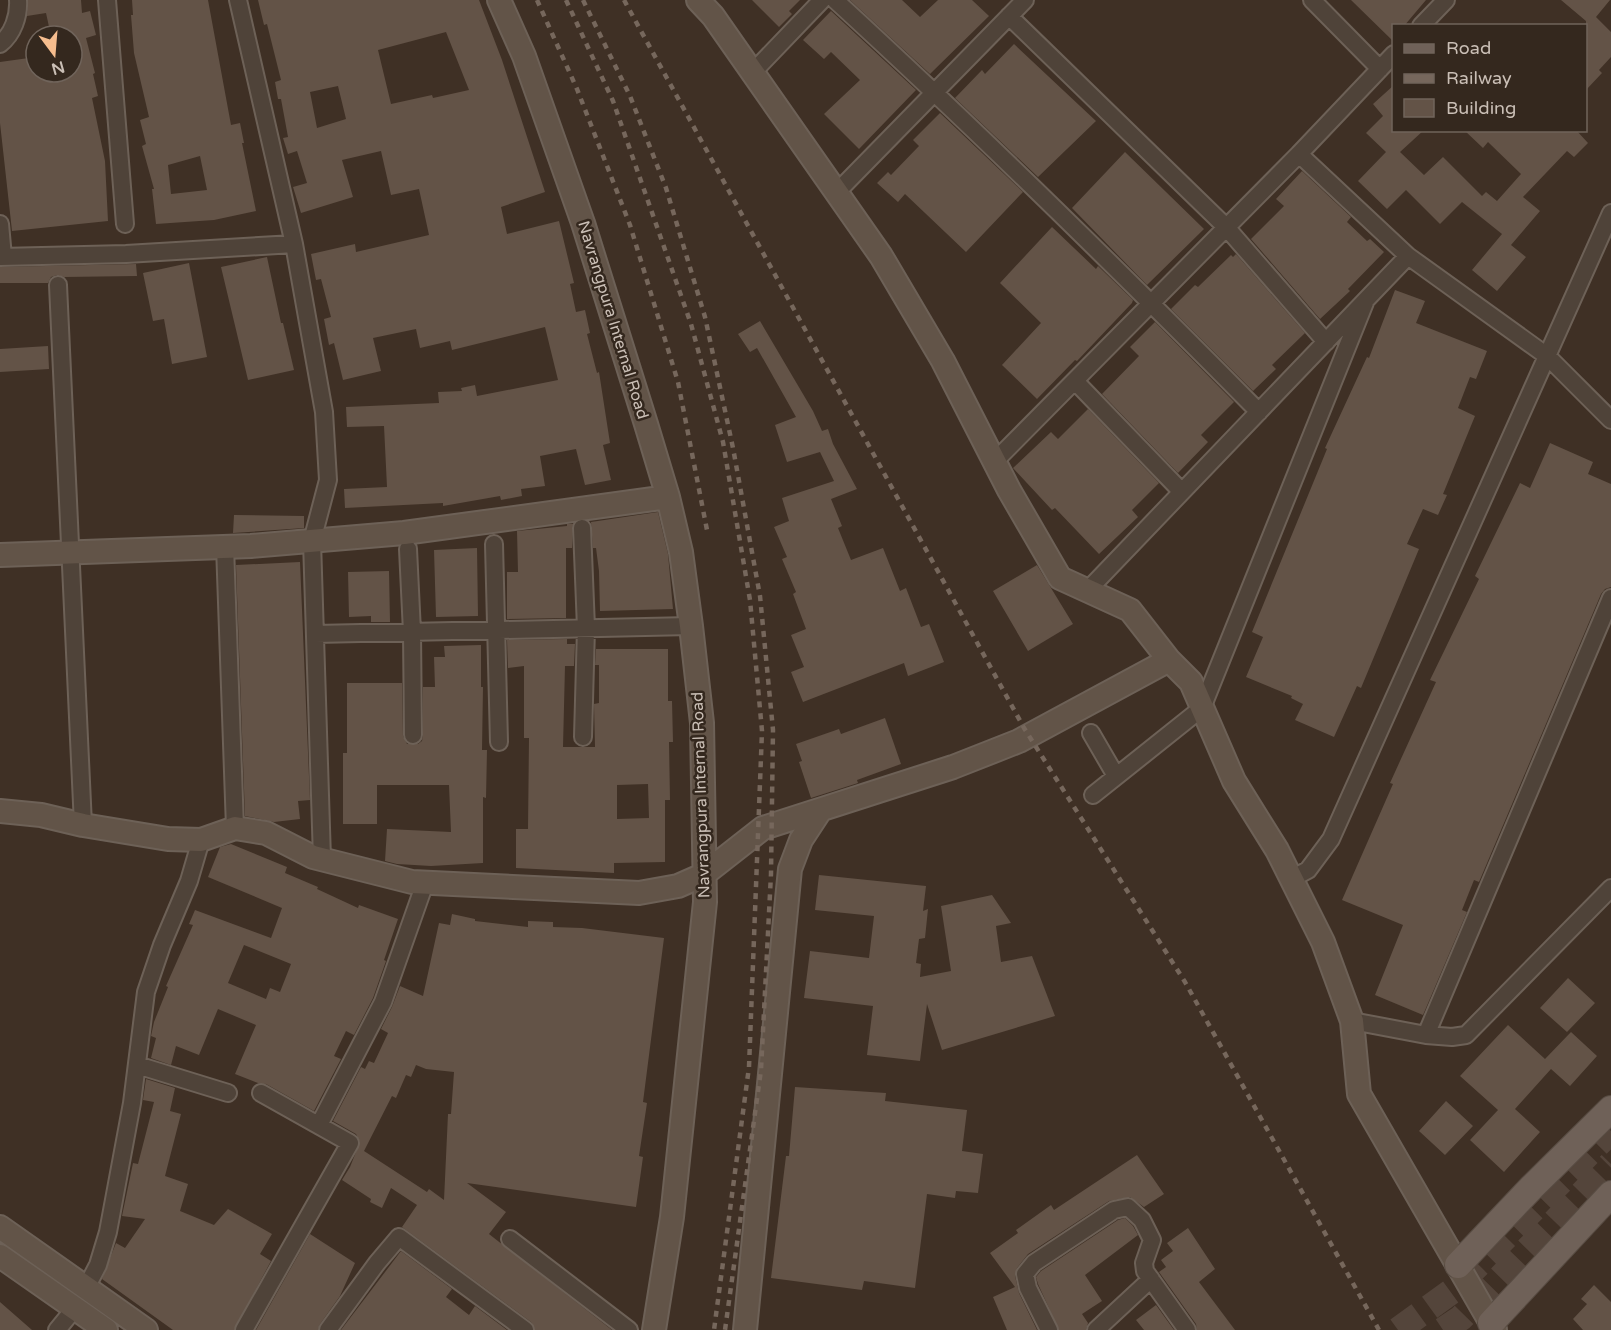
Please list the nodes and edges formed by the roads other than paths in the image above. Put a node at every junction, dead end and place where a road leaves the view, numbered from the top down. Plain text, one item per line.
1 (18, 0) edge
2 (107, 0) edge
3 (238, 0) edge
4 (499, 0) edge
5 (699, 0) edge
6 (822, 0) edge
7 (835, 0) edge
8 (1025, 0) edge
9 (1312, 0) edge
10 (1446, 0) edge
11 (1009, 16) junction
12 (1423, 24) edge
13 (0, 44) edge
14 (1392, 56) edge
15 (1380, 69) junction
16 (753, 72) junction
17 (935, 92) junction
18 (1299, 154) junction
19 (837, 192) junction
20 (1611, 215) edge
21 (0, 224) edge
22 (125, 224) dead end
23 (1226, 227) junction
24 (294, 244) junction
25 (1408, 256) junction
26 (1, 257) edge
27 (58, 285) dead end
28 (1366, 300) junction
29 (1152, 303) junction
30 (1326, 342) junction
31 (1547, 356) junction
32 (1075, 381) junction
33 (1259, 412) junction
34 (1611, 420) edge
35 (994, 462) junction
36 (1182, 492) junction
37 (668, 497) junction
38 (582, 528) dead end
39 (312, 541) junction
40 (494, 544) dead end
41 (225, 546) junction
42 (408, 549) dead end
43 (70, 552) junction
44 (0, 555) edge
45 (1087, 591) junction
46 (1611, 598) edge
47 (691, 626) junction
48 (586, 628) junction
49 (496, 630) junction
50 (412, 632) junction
51 (315, 634) junction
52 (1169, 660) junction
53 (1202, 708) junction
54 (1091, 733) dead end
55 (412, 735) dead end
56 (583, 737) dead end
57 (499, 742) dead end
58 (1116, 776) junction
59 (1093, 795) dead end
60 (0, 811) edge
61 (820, 811) junction
62 (83, 825) junction
63 (235, 828) junction
64 (201, 840) junction
65 (322, 859) junction
66 (703, 875) junction
67 (1291, 879) junction
68 (425, 883) junction
69 (1611, 888) edge
70 (1352, 1021) junction
71 (1426, 1035) junction
72 (137, 1065) junction
73 (228, 1093) dead end
74 (261, 1093) dead end
75 (1611, 1109) edge
76 (319, 1125) junction
77 (1611, 1194) edge
78 (0, 1227) edge
79 (510, 1239) dead end
80 (0, 1256) edge
81 (1458, 1265) junction
82 (1151, 1279) junction
83 (86, 1288) junction
84 (75, 1308) junction
85 (1493, 1327) edge
86 (57, 1330) edge
87 (106, 1330) edge
88 (146, 1330) edge
89 (244, 1330) edge
90 (328, 1330) edge
91 (525, 1330) edge
92 (629, 1330) edge
93 (654, 1330) edge
94 (744, 1330) edge
95 (1049, 1330) edge
96 (1096, 1330) edge
97 (1187, 1330) edge

1 - 13 street
2 - 22 street
3 - 24 street
4 - 37 street, Navrangpura Internal Road
5 - 16 street
6 - 16 street
7 - 17 street
8 - 11 street
9 - 15 street
10 - 12 street
11 - 17 street
11 - 23 street
14 - 15 street
15 - 18 street
16 - 19 street
17 - 19 street
17 - 29 street
18 - 23 street
18 - 25 street
19 - 35 street
20 - 31 street
21 - 26 street
23 - 29 street
23 - 30 street
24 - 26 street
24 - 39 street
25 - 28 street
25 - 31 street
27 - 43 street
28 - 30 street
28 - 53 street
29 - 32 street
29 - 33 street
30 - 33 street
31 - 34 street
31 - 67 street
32 - 35 street
32 - 36 street
33 - 36 street
35 - 45 street
36 - 45 street
37 - 39 street
37 - 47 street, Navrangpura Internal Road
38 - 48 street
39 - 41 street
39 - 51 street
40 - 49 street
41 - 43 street
41 - 63 street
42 - 50 street
43 - 44 street
43 - 62 street
45 - 52 street
46 - 71 street
47 - 48 street
47 - 66 street, Navrangpura Internal Road
48 - 49 street
48 - 56 street
49 - 50 street
49 - 57 street
50 - 51 street
50 - 55 street
51 - 65 street
52 - 53 street
52 - 61 street
53 - 58 street
53 - 67 street
54 - 58 street
58 - 59 street
60 - 62 street
61 - 66 street
61 - 94 street
62 - 64 street
63 - 64 street
63 - 65 street
64 - 72 street
65 - 68 street
66 - 68 street
66 - 93 street, Navrangpura Internal Road
67 - 70 street
68 - 76 street
69 - 71 street
70 - 71 street
70 - 81 street
72 - 73 street
72 - 83 street
74 - 76 street
75 - 81 main road
76 - 89 street
77 - 85 main road
78 - 83 street
79 - 92 street
80 - 84 street
81 - 85 street
82 - 95 street
82 - 96 street
82 - 97 street
83 - 88 street
84 - 86 street
84 - 87 street
90 - 91 street

